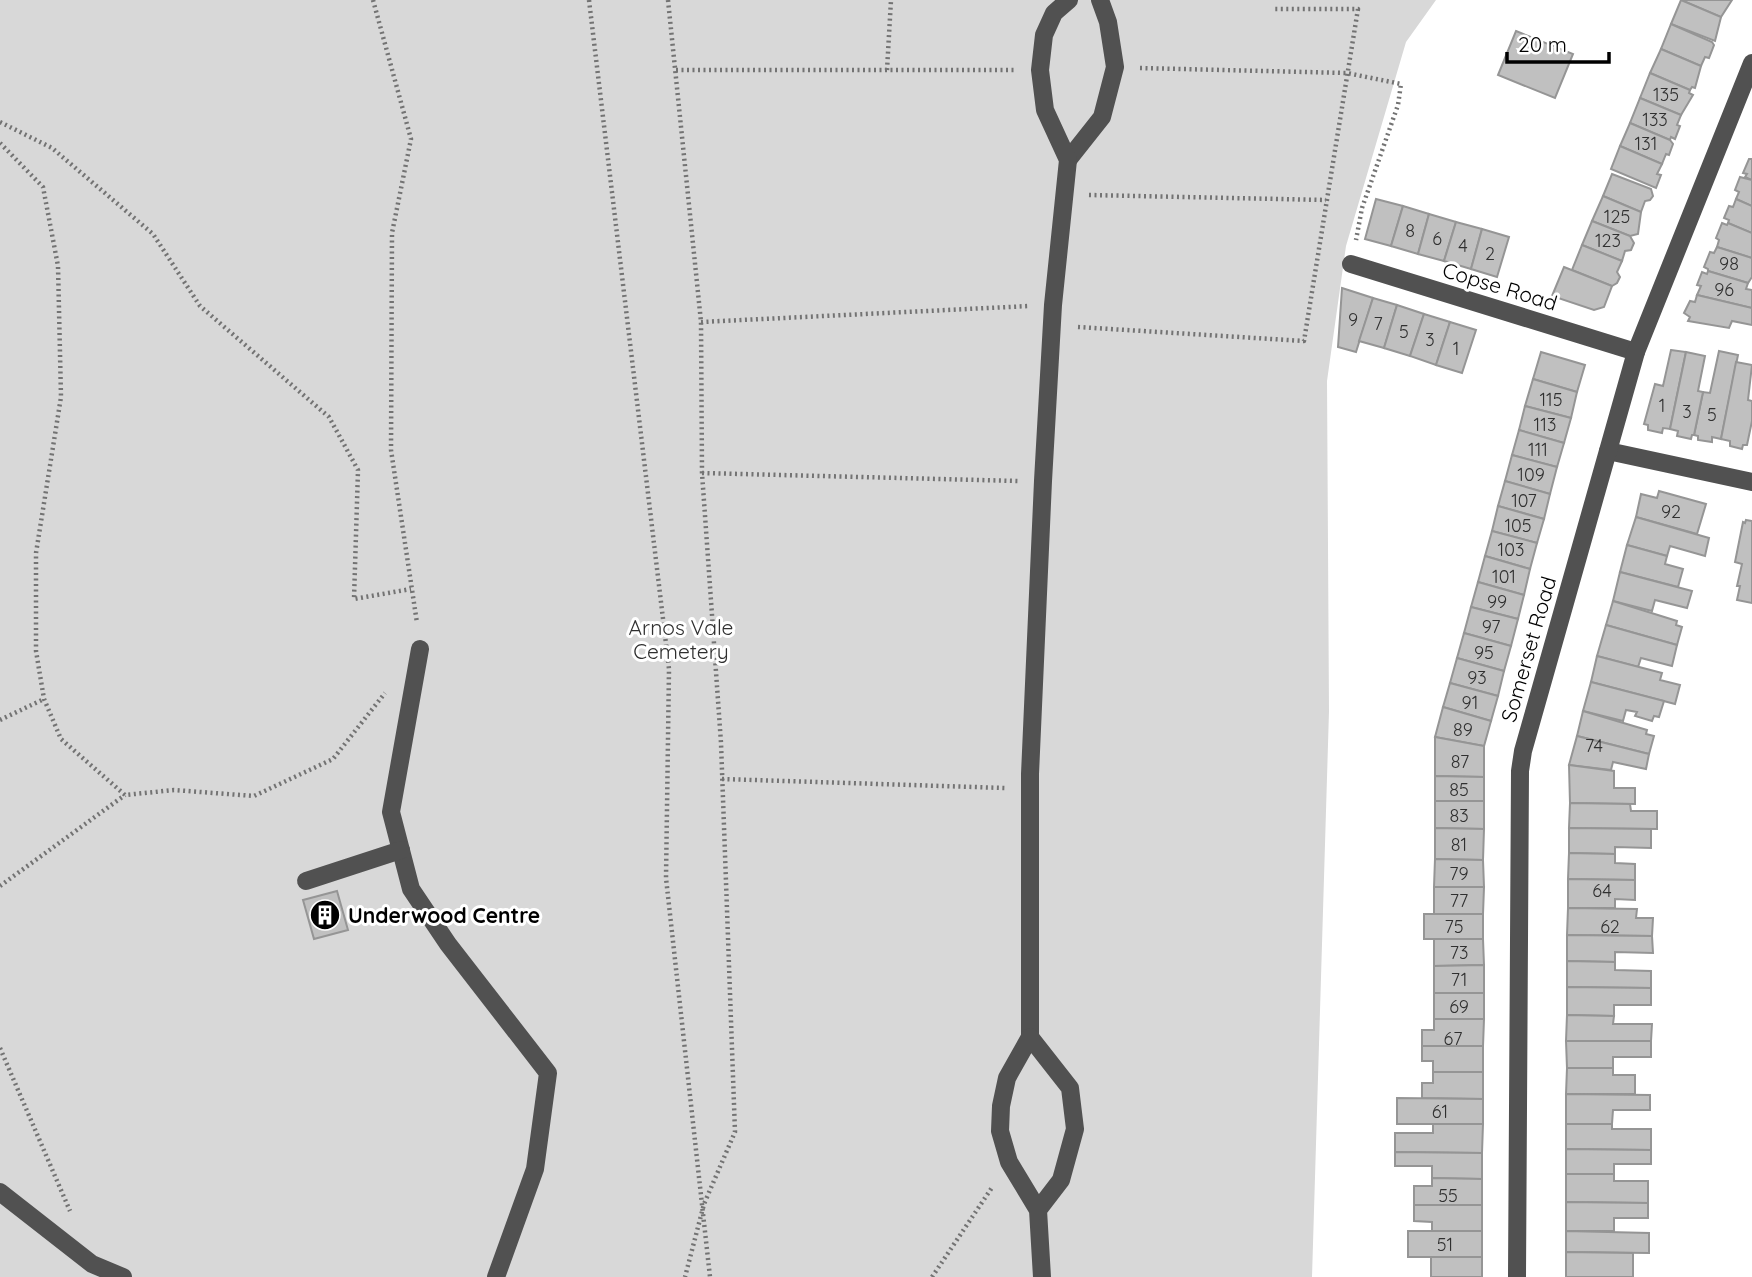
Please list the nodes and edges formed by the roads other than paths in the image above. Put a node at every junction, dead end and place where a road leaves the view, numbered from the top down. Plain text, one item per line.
1 (1069, 0) edge
2 (1100, 0) edge
3 (1752, 63) edge
4 (1068, 160) junction
5 (1351, 264) road end
6 (1636, 352) junction
7 (1608, 451) junction
8 (1752, 482) edge
9 (420, 649) road end
10 (401, 850) junction
11 (306, 881) dead end
12 (1030, 1037) junction
13 (0, 1192) edge
14 (1038, 1210) junction
15 (123, 1277) edge
16 (496, 1277) edge
17 (1042, 1277) edge
18 (1517, 1277) edge

1 - 4 street
2 - 4 street
3 - 6 street, Somerset Road
4 - 12 street
5 - 6 street, Copse Road
6 - 7 street, Somerset Road
7 - 8 street
7 - 18 street, Somerset Road
9 - 10 street
10 - 11 street
10 - 16 street
12 - 14 street
12 - 14 street
13 - 15 street
14 - 17 street

